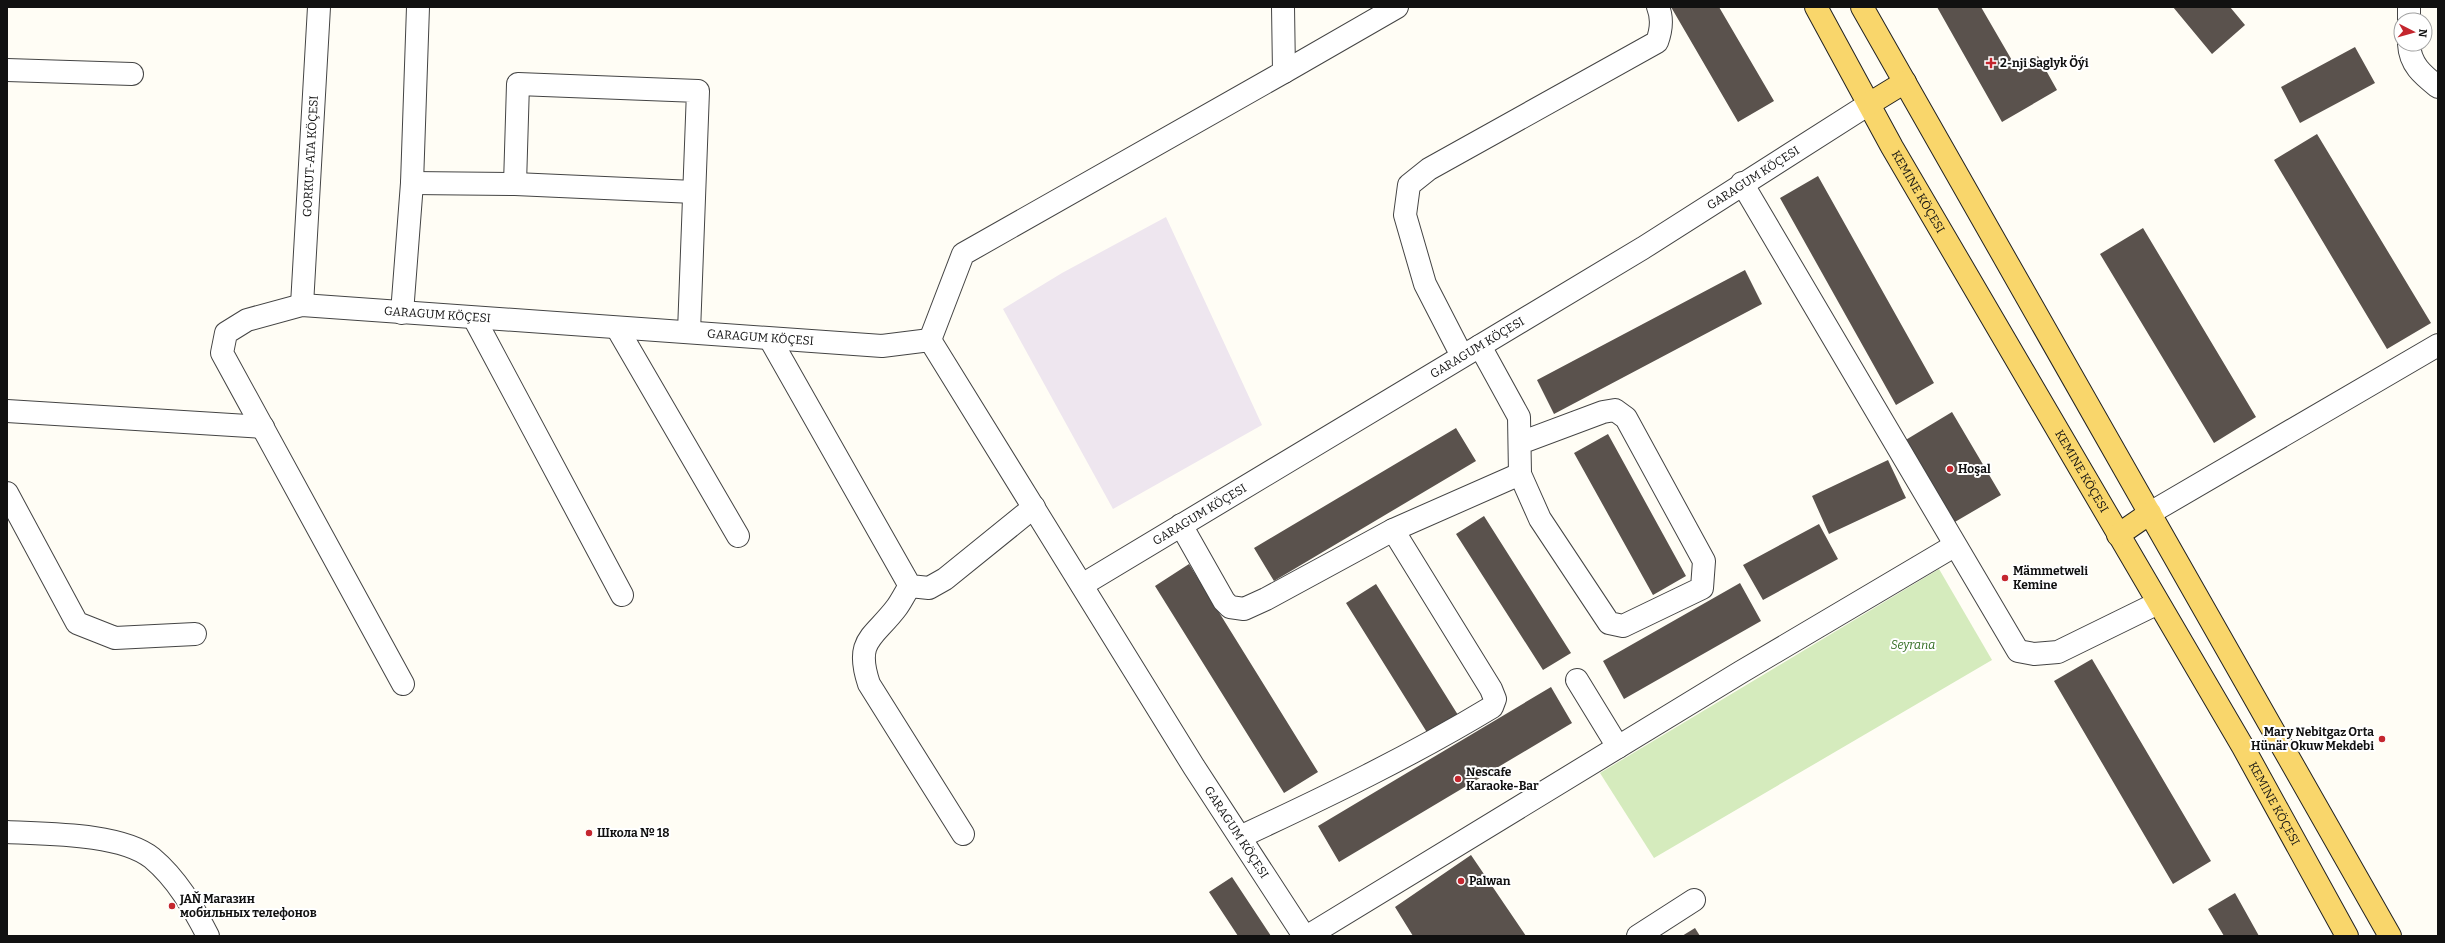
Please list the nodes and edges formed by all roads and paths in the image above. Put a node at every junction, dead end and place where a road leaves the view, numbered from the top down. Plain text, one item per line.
1 (318, 7) edge
2 (418, 7) edge
3 (1283, 7) edge
4 (1397, 7) edge
5 (1658, 7) edge
6 (1816, 7) edge
7 (1862, 7) edge
8 (2410, 52) edge
9 (7, 70) edge
10 (1284, 72) junction
11 (132, 74) dead end
12 (1905, 82) junction
13 (2437, 86) edge
14 (1869, 104) junction
15 (412, 183) junction
16 (515, 184) junction
17 (1742, 184) junction
18 (694, 192) junction
19 (302, 305) junction
20 (402, 312) junction
21 (474, 318) junction
22 (617, 328) junction
23 (689, 332) junction
24 (770, 339) junction
25 (930, 340) junction
26 (2438, 345) edge
27 (1471, 351) junction
28 (7, 411) edge
29 (263, 427) junction
30 (1520, 443) junction
31 (1520, 474) junction
32 (7, 493) edge
33 (1034, 507) junction
34 (2150, 513) junction
35 (1181, 525) junction
36 (1393, 530) junction
37 (2118, 535) junction
38 (738, 536) dead end
39 (1954, 546) junction
40 (1082, 585) junction
41 (910, 586) junction
42 (622, 595) dead end
43 (2158, 603) junction
44 (195, 634) dead end
45 (1578, 680) dead end
46 (403, 684) dead end
47 (1618, 747) junction
48 (7, 832) edge
49 (963, 834) dead end
50 (1240, 837) junction
51 (1694, 900) dead end
52 (208, 936) edge
53 (1304, 936) edge
54 (1308, 936) edge
55 (1638, 936) edge
56 (2347, 936) edge
57 (2390, 936) edge

1 - 19 street, GORKUT-ATA KÖÇESI
2 - 15 street
3 - 10 street
4 - 10 street
5 - 27 street
6 - 14 main road, KEMINE KÖÇESI
7 - 12 main road
8 - 13 street
9 - 11 street
10 - 25 street
12 - 14 main road
12 - 34 main road
14 - 17 street, GARAGUM KÖÇESI
14 - 37 main road, KEMINE KÖÇESI
15 - 16 street
15 - 20 street
16 - 18 street
16 - 18 street
17 - 27 street, GARAGUM KÖÇESI
17 - 39 street
18 - 23 street
19 - 20 street, GARAGUM KÖÇESI
19 - 29 street, GARAGUM KÖÇESI
20 - 21 street, GARAGUM KÖÇESI
21 - 22 street, GARAGUM KÖÇESI
21 - 42 street
22 - 23 street, GARAGUM KÖÇESI
22 - 38 street
23 - 24 street, GARAGUM KÖÇESI
24 - 25 street, GARAGUM KÖÇESI
24 - 41 street
25 - 33 street, GARAGUM KÖÇESI
26 - 34 street
27 - 30 street
27 - 35 street, GARAGUM KÖÇESI
28 - 29 street
29 - 46 street, GARAGUM KÖÇESI
30 - 31 street
30 - 31 street
31 - 36 street
32 - 44 street
33 - 40 street, GARAGUM KÖÇESI
33 - 41 street
34 - 37 main road
34 - 57 main road
35 - 36 street
35 - 40 street, GARAGUM KÖÇESI
36 - 50 street
37 - 43 main road, KEMINE KÖÇESI
39 - 43 street
39 - 47 street
40 - 50 street, GARAGUM KÖÇESI
41 - 49 street
43 - 56 main road, KEMINE KÖÇESI
45 - 47 street
47 - 54 street
48 - 52 street
50 - 53 street, GARAGUM KÖÇESI
51 - 55 street

